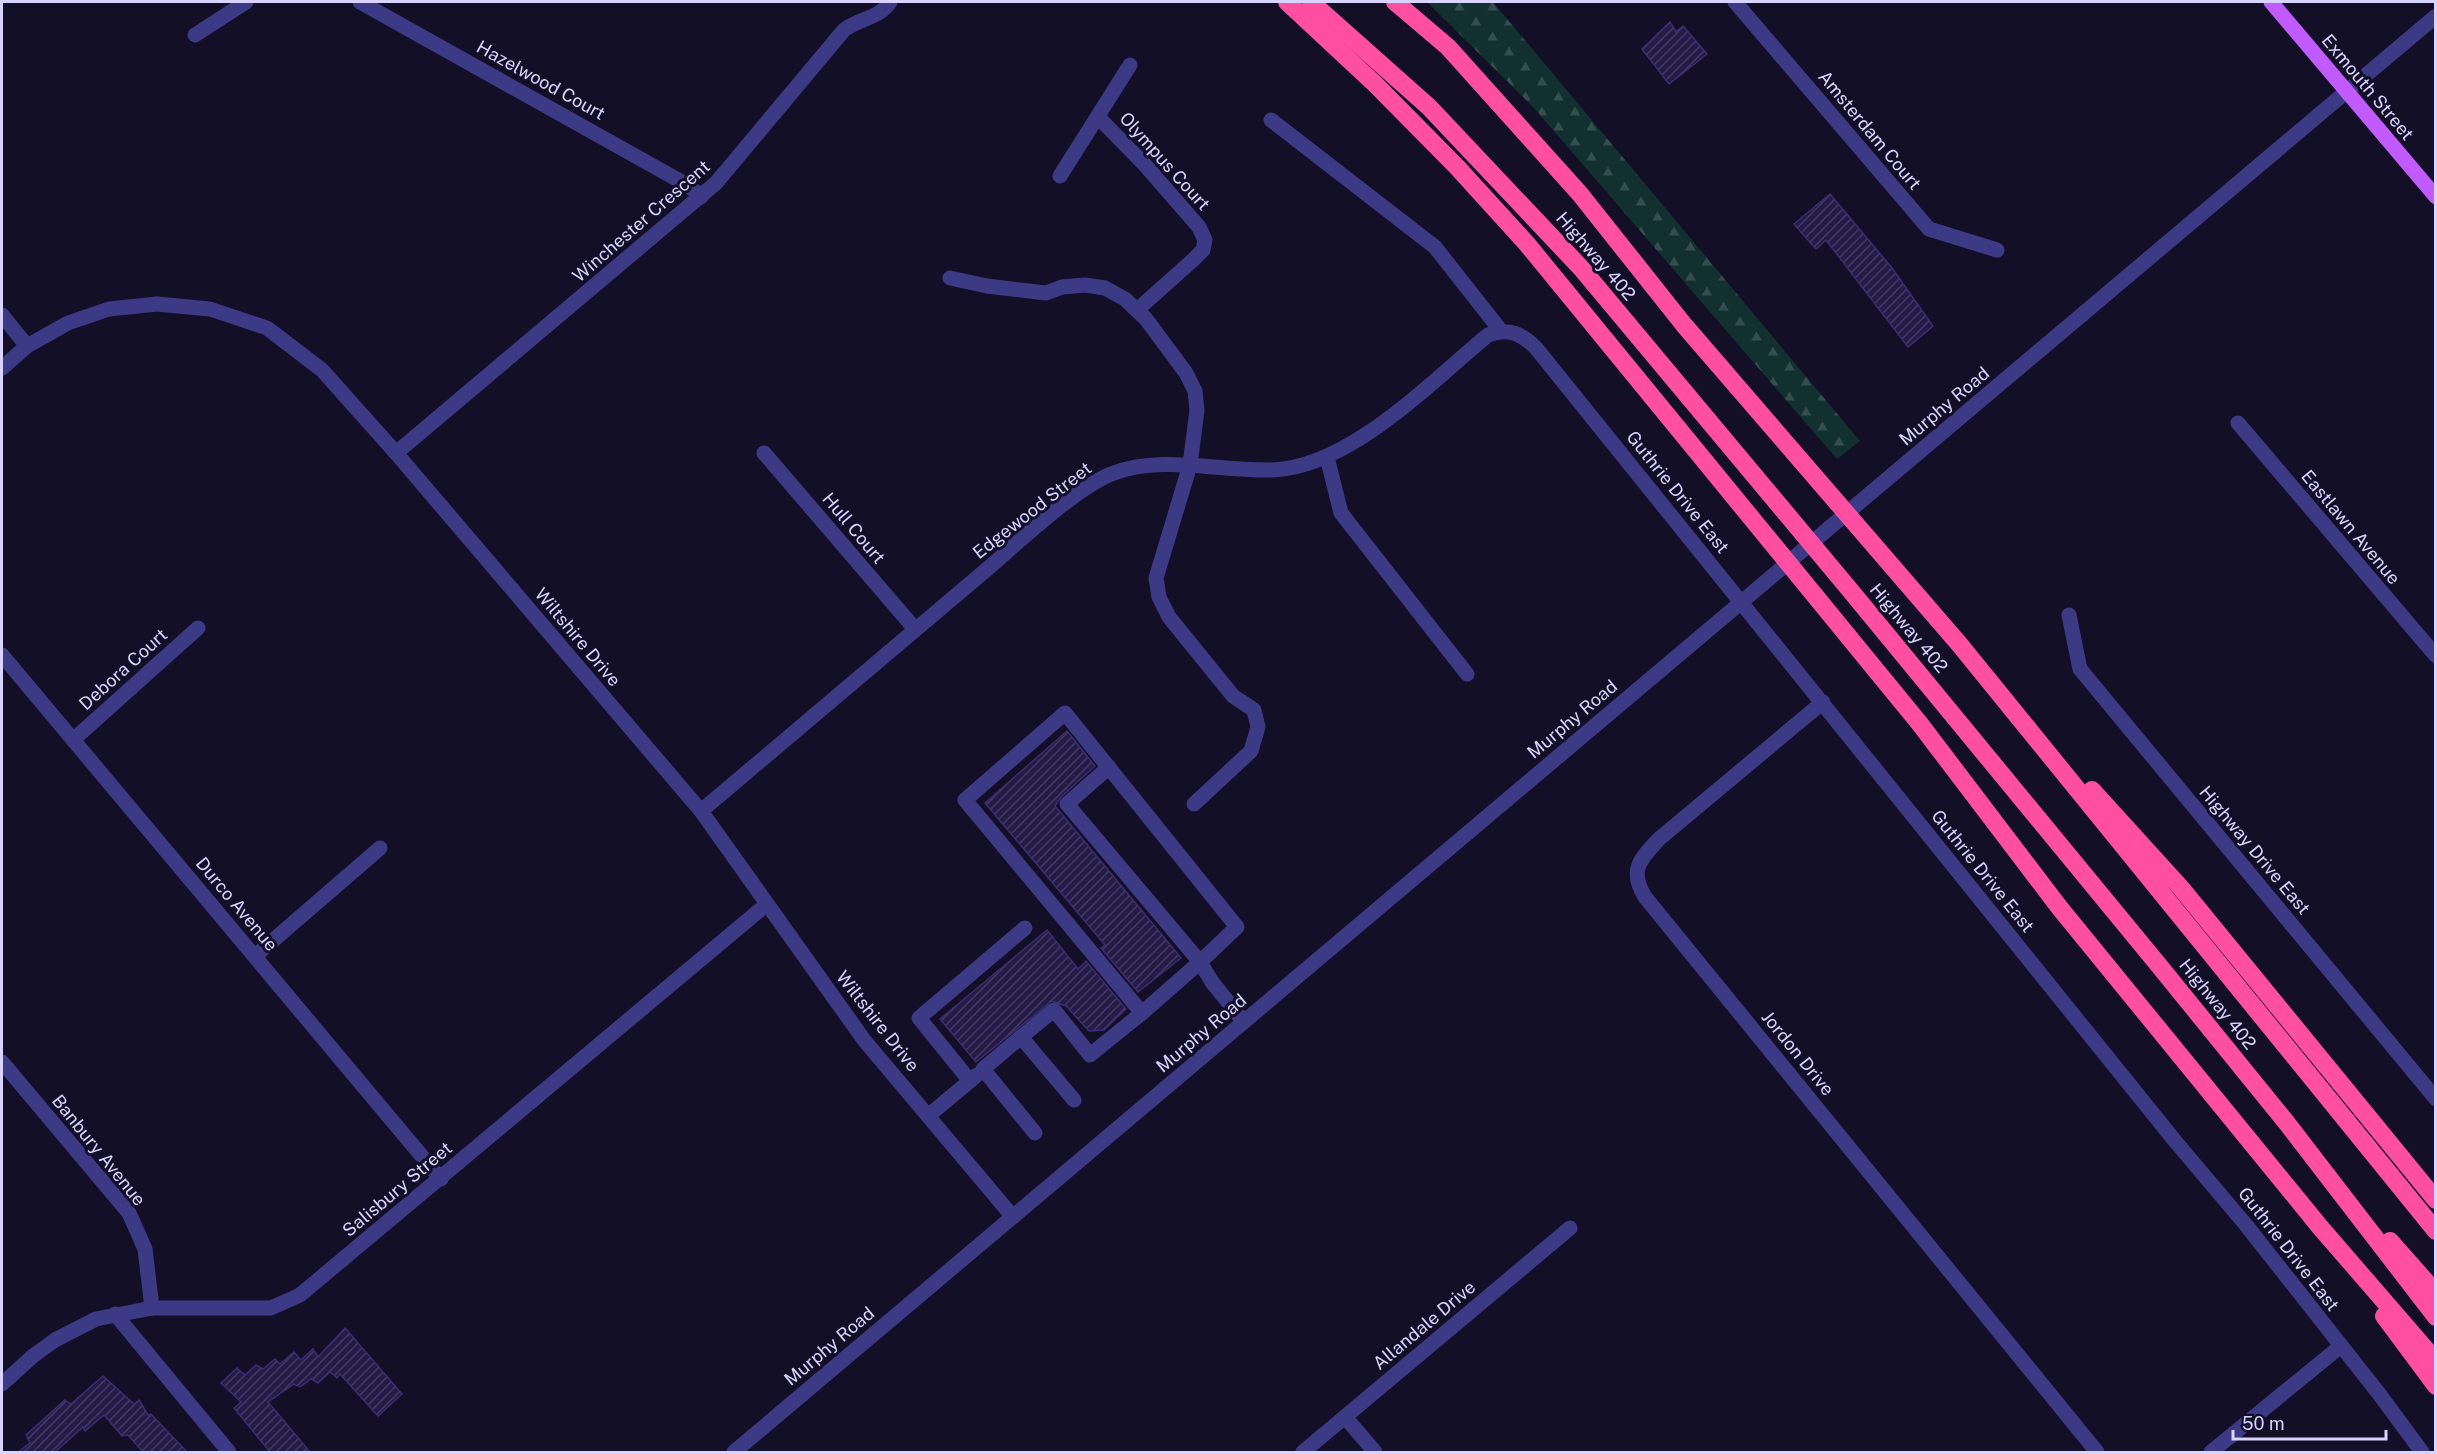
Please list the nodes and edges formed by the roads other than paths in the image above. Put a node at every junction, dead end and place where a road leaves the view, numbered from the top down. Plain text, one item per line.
1 (246, 2) edge
2 (360, 2) edge
3 (890, 2) edge
4 (1287, 2) edge
5 (1311, 2) edge
6 (1395, 2) edge
7 (1735, 2) edge
8 (2271, 2) edge
9 (2433, 24) edge
10 (195, 35) dead end
11 (1130, 65) dead end
12 (2346, 91) junction
13 (1098, 117) junction
14 (1271, 120) dead end
15 (1060, 176) dead end
16 (701, 197) junction
17 (2436, 197) edge
18 (1997, 250) dead end
19 (950, 278) dead end
20 (1137, 310) junction
21 (2, 315) edge
22 (1501, 331) junction
23 (27, 346) junction
24 (2, 368) edge
25 (2238, 423) dead end
26 (396, 453) junction
27 (764, 453) dead end
28 (1328, 457) junction
29 (1190, 465) junction
30 (2069, 615) dead end
31 (198, 628) dead end
32 (915, 629) junction
33 (1960, 645) junction
34 (2, 655) edge
35 (2436, 656) edge
36 (1467, 674) dead end
37 (1823, 702) junction
38 (73, 740) junction
39 (1109, 767) junction
40 (1194, 804) dead end
41 (701, 811) junction
42 (380, 848) dead end
43 (767, 904) junction
44 (1025, 928) dead end
45 (255, 956) junction
46 (1200, 962) junction
47 (1142, 1013) junction
48 (1244, 1022) junction
49 (1021, 1038) junction
50 (2, 1062) edge
51 (983, 1070) junction
52 (970, 1081) junction
53 (2436, 1099) edge
54 (1074, 1100) dead end
55 (928, 1116) junction
56 (2286, 1122) junction
57 (1035, 1133) dead end
58 (441, 1179) junction
59 (2436, 1200) edge
60 (1013, 1217) junction
61 (2320, 1227) junction
62 (1570, 1228) dead end
63 (2436, 1231) edge
64 (2436, 1293) edge
65 (152, 1308) junction
66 (115, 1314) junction
67 (2436, 1317) edge
68 (2341, 1346) junction
69 (2436, 1360) edge
70 (2, 1384) edge
71 (2436, 1386) edge
72 (1345, 1417) junction
73 (229, 1452) edge
74 (734, 1452) edge
75 (1303, 1452) edge
76 (1375, 1452) edge
77 (2097, 1452) edge
78 (2211, 1452) edge
79 (2422, 1452) edge

1 - 10 street
2 - 16 street, Hazelwood Court
3 - 16 street, Winchester Crescent
4 - 61 highway
5 - 56 highway, Highway 402
6 - 33 highway, Highway 402
7 - 18 street, Amsterdam Court
8 - 12 main road, Exmouth Street
9 - 12 street, Murphy Road
11 - 13 street, Olympus Court
12 - 17 main road, Exmouth Street
12 - 48 street, Murphy Road
13 - 15 street, Olympus Court
13 - 20 street, Olympus Court
14 - 22 street
16 - 26 street, Winchester Crescent
19 - 20 street
20 - 29 street
21 - 23 street
22 - 28 street, Edgewood Street
22 - 37 street, Guthrie Drive East
23 - 24 street, Wiltshire Drive
23 - 26 street, Wiltshire Drive
25 - 35 street, Eastlawn Avenue
26 - 41 street, Wiltshire Drive
27 - 32 street, Hull Court
28 - 29 street, Edgewood Street
28 - 36 street
29 - 32 street, Edgewood Street
29 - 40 street
30 - 53 street, Highway Drive East
31 - 38 street, Debora Court
32 - 41 street, Edgewood Street
33 - 59 highway
33 - 63 highway, Highway 402
34 - 38 street, Durco Avenue
37 - 68 street, Guthrie Drive East
37 - 77 street, Jordon Drive
38 - 45 street, Durco Avenue
39 - 46 street
39 - 46 street
39 - 47 street
41 - 43 street, Wiltshire Drive
42 - 45 street
43 - 55 street, Wiltshire Drive
43 - 58 street, Salisbury Street
44 - 52 street
45 - 58 street, Durco Avenue
46 - 47 street
46 - 48 street
47 - 49 street
48 - 60 street, Murphy Road
49 - 51 street
49 - 54 street
50 - 65 street, Banbury Avenue
51 - 52 street
51 - 57 street
52 - 55 street
55 - 60 street, Wiltshire Drive
56 - 64 highway
56 - 67 highway, Highway 402
58 - 65 street, Salisbury Street
60 - 74 street, Murphy Road
61 - 69 highway
61 - 71 highway
62 - 72 street, Allandale Drive
65 - 66 street, Salisbury Street
66 - 70 street, Salisbury Street
66 - 73 street
68 - 78 street
68 - 79 street, Guthrie Drive East
72 - 75 street, Allandale Drive
72 - 76 street

